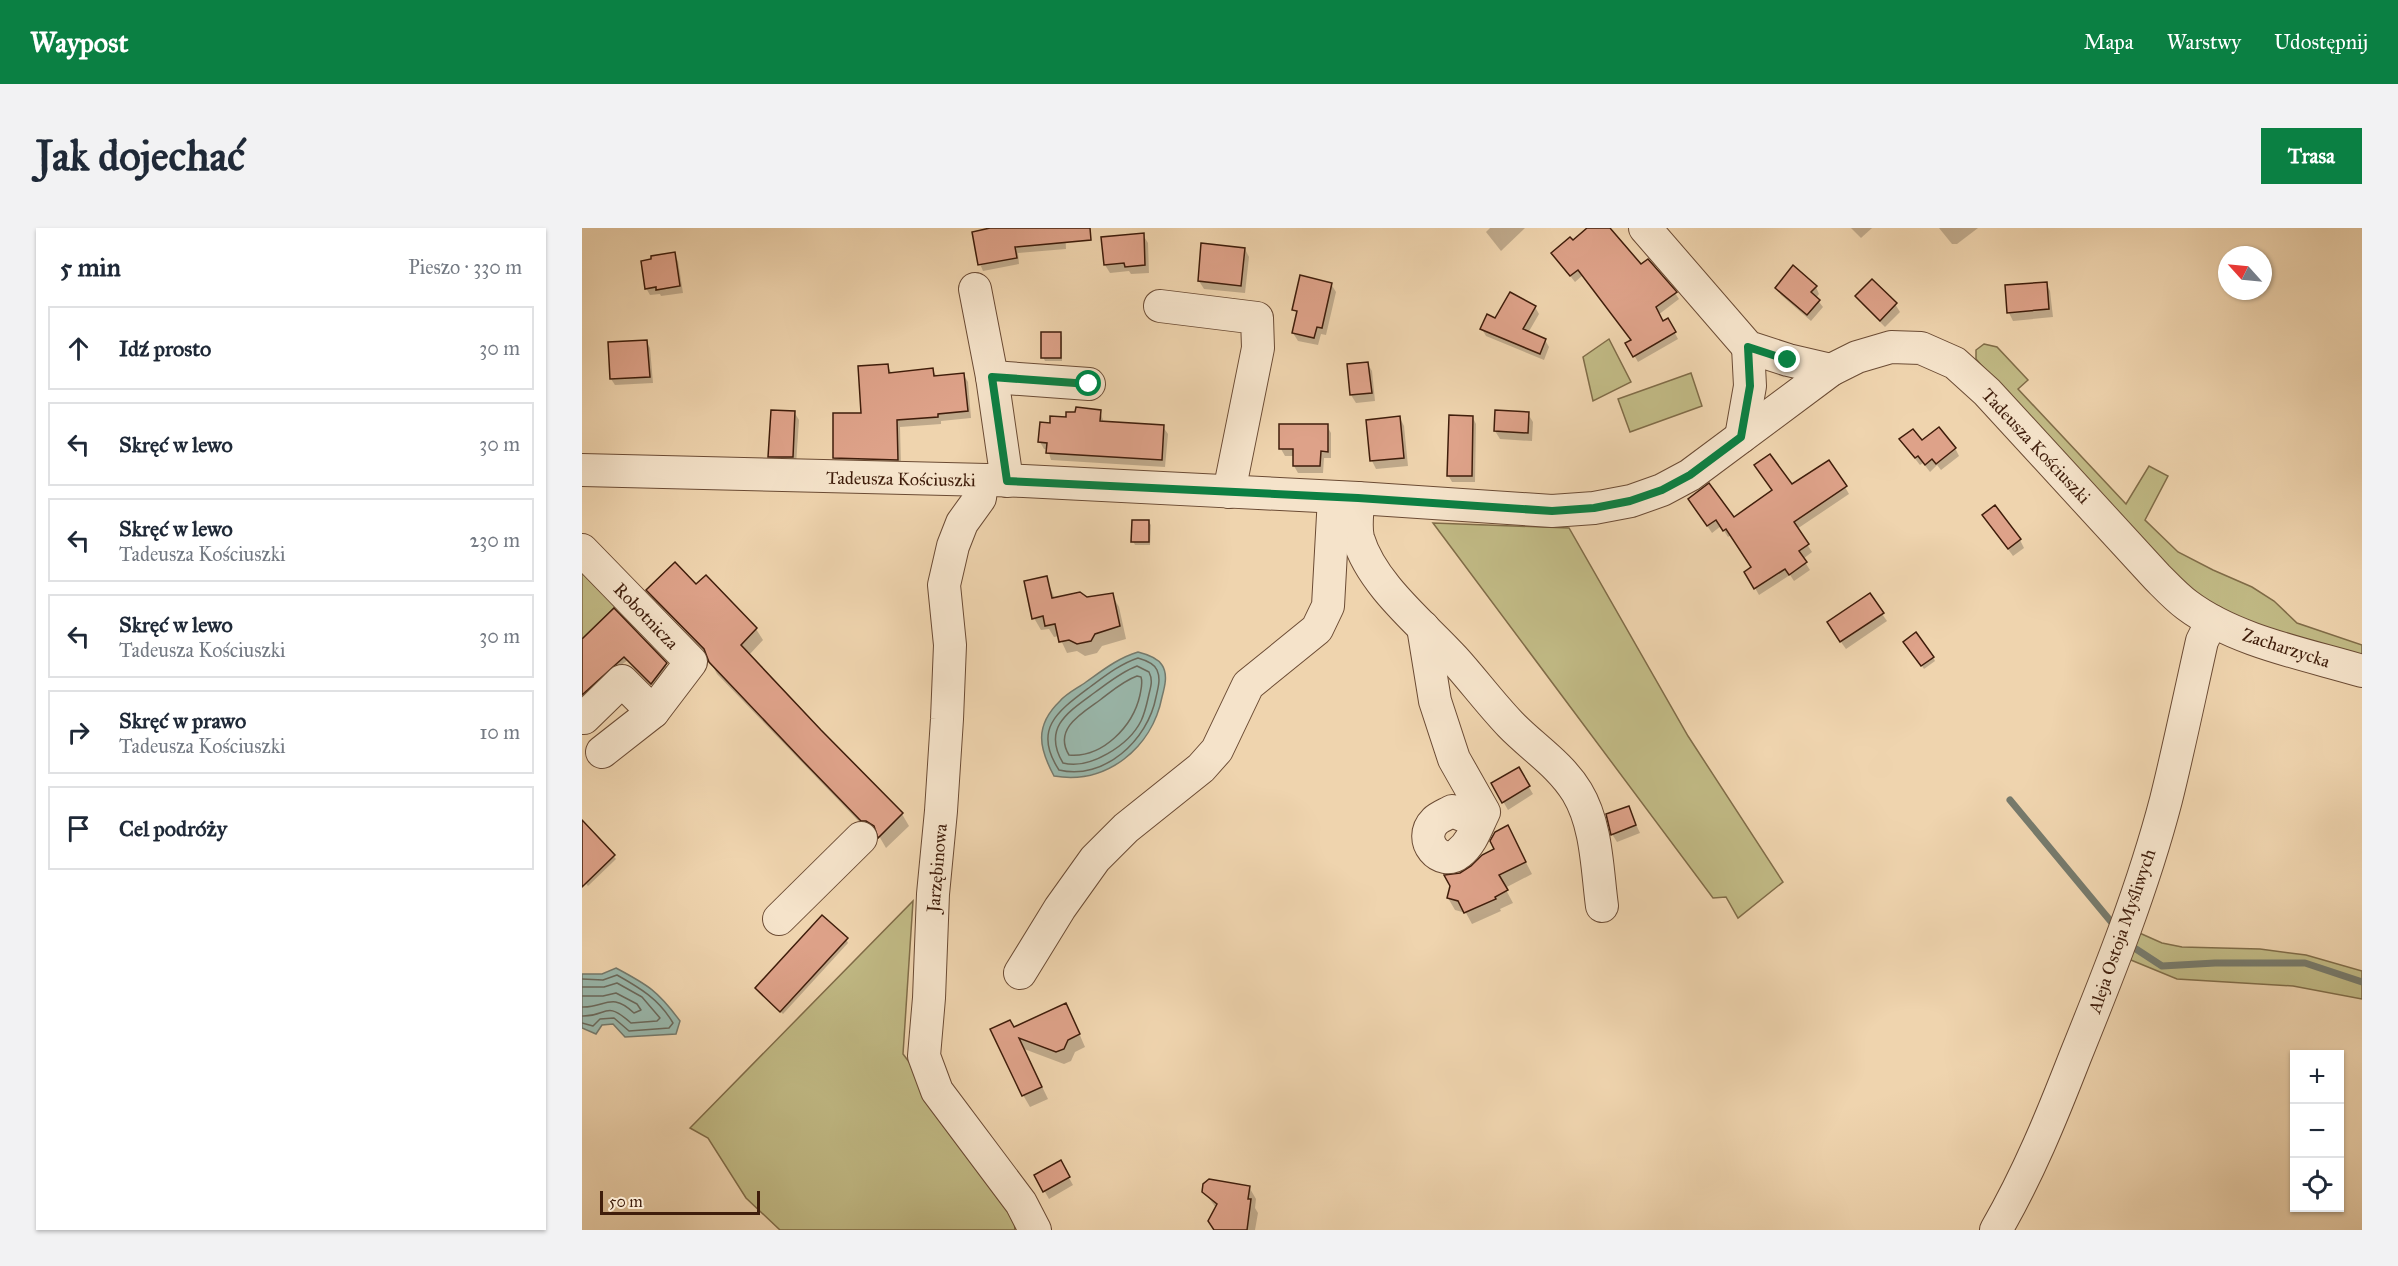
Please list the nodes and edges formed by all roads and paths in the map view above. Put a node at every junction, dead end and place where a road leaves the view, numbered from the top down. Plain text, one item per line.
1 (1645, 228) edge
2 (975, 289) dead end
3 (1160, 306) dead end
4 (1748, 347) junction
5 (1831, 370) junction
6 (992, 377) junction
7 (1089, 384) dead end
8 (1741, 437) junction
9 (582, 470) edge
10 (995, 481) junction
11 (1229, 492) junction
12 (1346, 497) junction
13 (582, 550) edge
14 (2212, 621) junction
15 (1422, 627) junction
16 (2362, 671) edge
17 (653, 712) junction
18 (584, 718) dead end
19 (602, 753) dead end
20 (1479, 822) dead end
21 (861, 838) dead end
22 (1602, 906) dead end
23 (778, 919) dead end
24 (1020, 973) dead end
25 (1035, 1230) edge
26 (1996, 1230) edge

1 - 4 street
2 - 6 street
3 - 11 street
4 - 5 street
4 - 8 street
5 - 8 street, Tadeusza Kościuszki
5 - 14 street, Tadeusza Kościuszki
6 - 7 street
6 - 10 street
8 - 12 street, Tadeusza Kościuszki
9 - 10 street, Tadeusza Kościuszki
10 - 11 street, Tadeusza Kościuszki
10 - 25 street, Jarzębinowa
11 - 12 street, Tadeusza Kościuszki
12 - 15 street
12 - 24 street
13 - 17 street, Robotnicza
14 - 16 street, Zacharzycka
14 - 26 street, Aleja Ostoja Myśliwych
15 - 20 street
15 - 22 street
17 - 18 street
17 - 19 street
21 - 23 street

